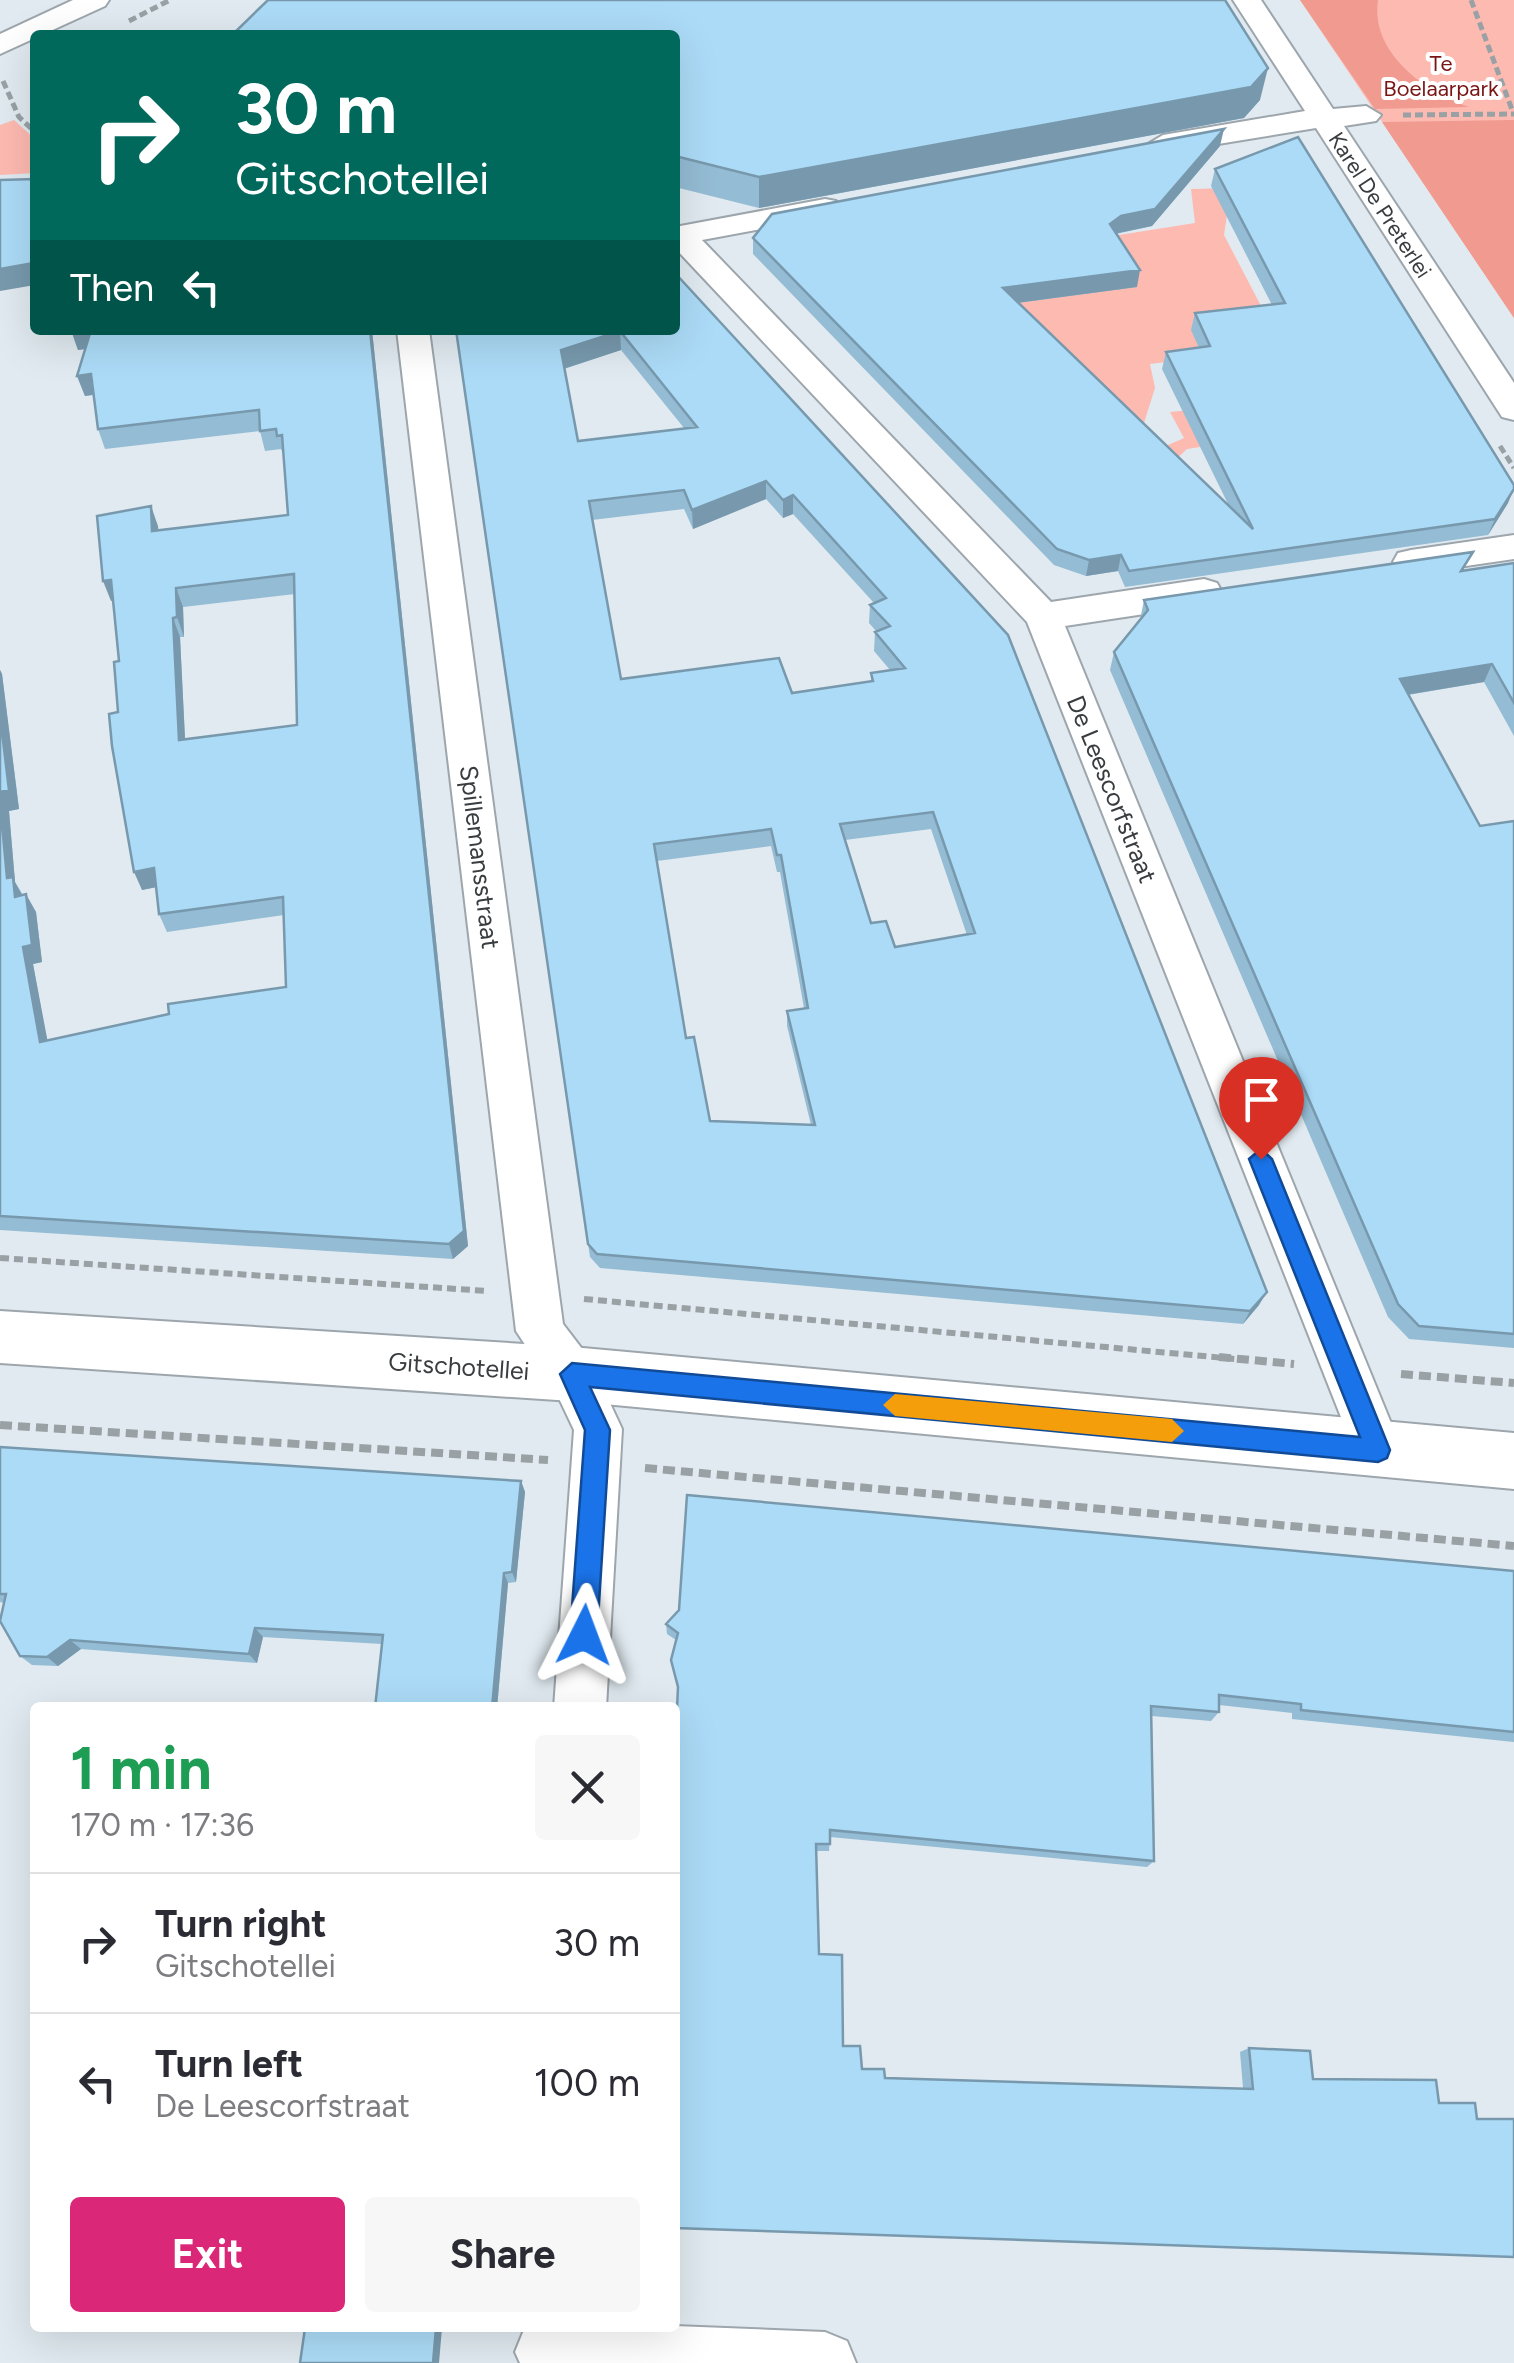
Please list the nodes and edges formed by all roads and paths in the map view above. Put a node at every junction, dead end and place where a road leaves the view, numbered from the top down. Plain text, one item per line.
1 (94, 0) edge
2 (170, 0) edge
3 (1248, 0) edge
4 (1471, 0) edge
5 (119, 26) dead end
6 (39, 30) edge
7 (30, 35) edge
8 (0, 45) edge
9 (4, 81) dead end
10 (1514, 114) edge
11 (1366, 116) joint
12 (1321, 117) junction
13 (30, 127) edge
14 (1124, 152) edge
15 (850, 203) edge
16 (680, 235) edge
17 (680, 237) edge
18 (414, 335) edge
19 (1514, 409) edge
20 (1514, 546) edge
21 (1376, 567) edge
22 (1239, 587) edge
23 (1042, 616) junction
24 (0, 1258) edge
25 (536, 1294) junction
26 (0, 1337) edge
27 (1346, 1369) junction
28 (572, 1374) junction
29 (1514, 1383) edge
30 (0, 1425) edge
31 (1378, 1450) junction
32 (1514, 1461) edge
33 (594, 1463) junction
34 (1514, 1546) edge
35 (580, 1702) edge
36 (546, 2348) edge
37 (825, 2363) edge

1 - 6 street
2 - 5 path
3 - 12 street, Karel De Preterlei
4 - 10 path
7 - 8 street
9 - 13 path
10 - 11 path
11 - 12 street
12 - 14 street
12 - 19 street, Karel De Preterlei
15 - 16 street
17 - 23 street, De Leescorfstraat
18 - 25 street, Spillemansstraat
20 - 21 street
22 - 23 street
23 - 27 street, De Leescorfstraat
24 - 25 path
25 - 27 path
25 - 28 street, Spillemansstraat
26 - 28 street, Gitschotellei
27 - 29 path
27 - 31 street, De Leescorfstraat
28 - 31 street, Gitschotellei
28 - 33 street, Spillemansstraat
30 - 33 path
31 - 32 street, Gitschotellei
33 - 34 path
33 - 35 street, Spillemansstraat
36 - 37 street

